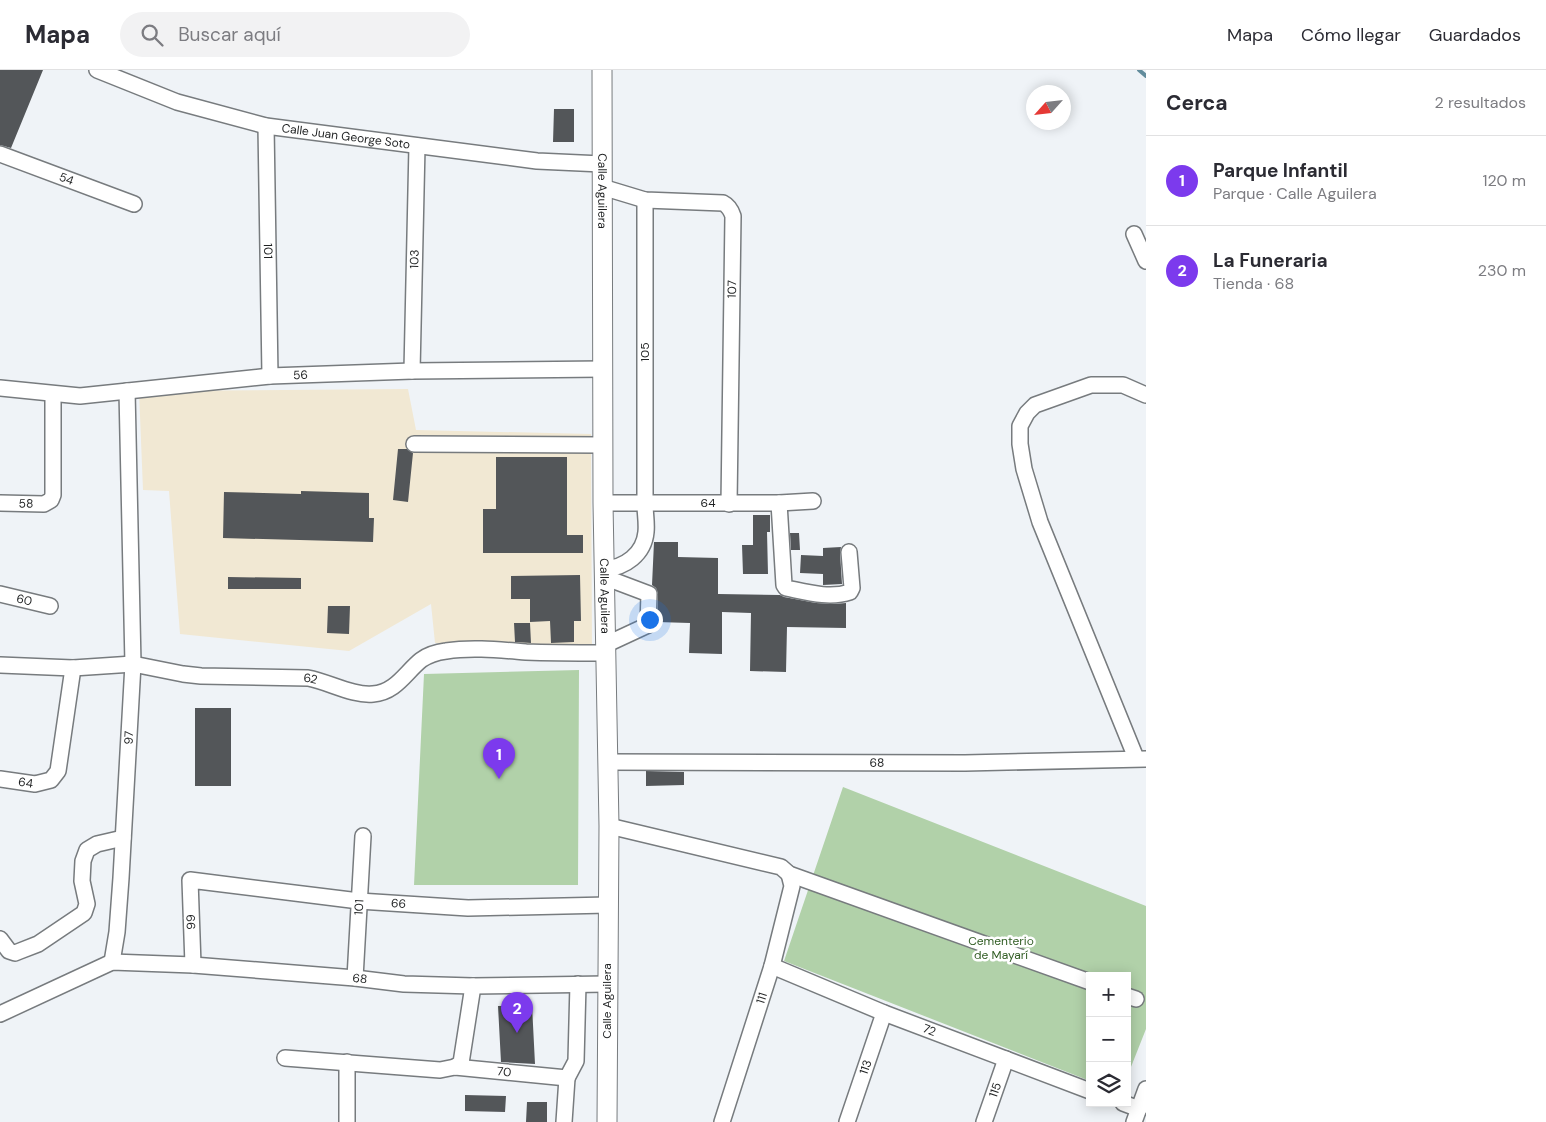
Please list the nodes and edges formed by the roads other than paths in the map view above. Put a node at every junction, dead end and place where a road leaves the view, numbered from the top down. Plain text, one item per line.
1 (602, 70) edge
2 (105, 71) edge
3 (266, 126) junction
4 (416, 146) junction
5 (0, 154) edge
6 (602, 164) junction
7 (602, 187) junction
8 (645, 200) junction
9 (134, 204) dead end
10 (1134, 234) dead end
11 (1146, 261) edge
12 (603, 369) junction
13 (412, 371) junction
14 (270, 376) junction
15 (0, 388) edge
16 (127, 390) junction
17 (53, 394) junction
18 (1146, 395) edge
19 (414, 444) dead end
20 (603, 445) junction
21 (813, 501) dead end
22 (0, 502) edge
23 (603, 503) junction
24 (645, 504) junction
25 (730, 504) junction
26 (779, 504) junction
27 (849, 552) dead end
28 (604, 573) junction
29 (0, 594) edge
30 (50, 606) dead end
31 (605, 649) junction
32 (133, 664) junction
33 (0, 665) edge
34 (73, 668) junction
35 (1141, 758) edge
36 (607, 762) junction
37 (0, 779) edge
38 (608, 826) junction
39 (363, 836) dead end
40 (123, 838) junction
41 (789, 874) junction
42 (190, 880) joint
43 (360, 900) junction
44 (608, 906) junction
45 (0, 939) edge
46 (112, 962) junction
47 (193, 965) junction
48 (772, 966) junction
49 (356, 978) junction
50 (1086, 981) edge
51 (578, 984) junction
52 (607, 984) junction
53 (473, 986) junction
54 (884, 1013) junction
55 (0, 1014) edge
56 (285, 1058) dead end
57 (1006, 1059) junction
58 (347, 1062) junction
59 (455, 1067) junction
60 (567, 1078) junction
61 (1086, 1089) edge
62 (1146, 1089) edge
63 (1128, 1107) edge
64 (1137, 1116) edge
65 (347, 1122) edge
66 (564, 1122) edge
67 (607, 1122) edge
68 (722, 1122) edge
69 (848, 1122) edge
70 (984, 1122) edge

1 - 6 main road, Calle Aguilera
2 - 3 street, Calle Juan George Soto
3 - 4 street, Calle Juan George Soto
3 - 14 street, 101
4 - 6 street, Calle Juan George Soto
4 - 13 street, 103
5 - 9 street, 54
6 - 7 main road, Calle Aguilera
7 - 8 street, 107
7 - 12 main road, Calle Aguilera
8 - 24 street, 105
8 - 25 street, 107
10 - 11 street
12 - 13 street, 56
12 - 20 main road, Calle Aguilera
13 - 14 street, 56
14 - 16 street, 56
15 - 17 street, 56
16 - 17 street, 56
16 - 32 street, 97
17 - 22 street, 58
18 - 35 street
19 - 20 street
20 - 23 main road, Calle Aguilera
21 - 26 street, 64
23 - 24 street, 64
23 - 28 main road, Calle Aguilera
24 - 25 street, 64
24 - 28 street, 105
25 - 26 street, 64
26 - 27 street
28 - 31 main road, Calle Aguilera
28 - 31 street
29 - 30 street, 60
31 - 32 street, 62
31 - 36 main road, Calle Aguilera
32 - 34 street, 62
32 - 40 street, 97
33 - 34 street, 62
34 - 37 street, 64
35 - 36 street, 68
36 - 38 main road, Calle Aguilera
38 - 41 street
38 - 44 main road, Calle Aguilera
39 - 43 street, 101
40 - 45 street
40 - 46 street, 97
41 - 48 street, 111
41 - 50 street
42 - 43 street, 66
42 - 47 street, 99
43 - 44 street, 66
43 - 49 street, 101
44 - 52 main road, Calle Aguilera
46 - 47 street, 68
46 - 55 street
47 - 49 street, 68
48 - 54 street, 72
48 - 68 street, 111
49 - 53 street, 68
51 - 52 street, 68
51 - 53 street, 68
51 - 60 street
52 - 67 main road, Calle Aguilera
53 - 59 street
54 - 57 street, 72
54 - 69 street, 113
56 - 58 street, 70
57 - 61 street, 72
57 - 70 street, 115
58 - 59 street, 70
58 - 65 street
59 - 60 street, 70
60 - 66 street
62 - 64 street
63 - 64 street

